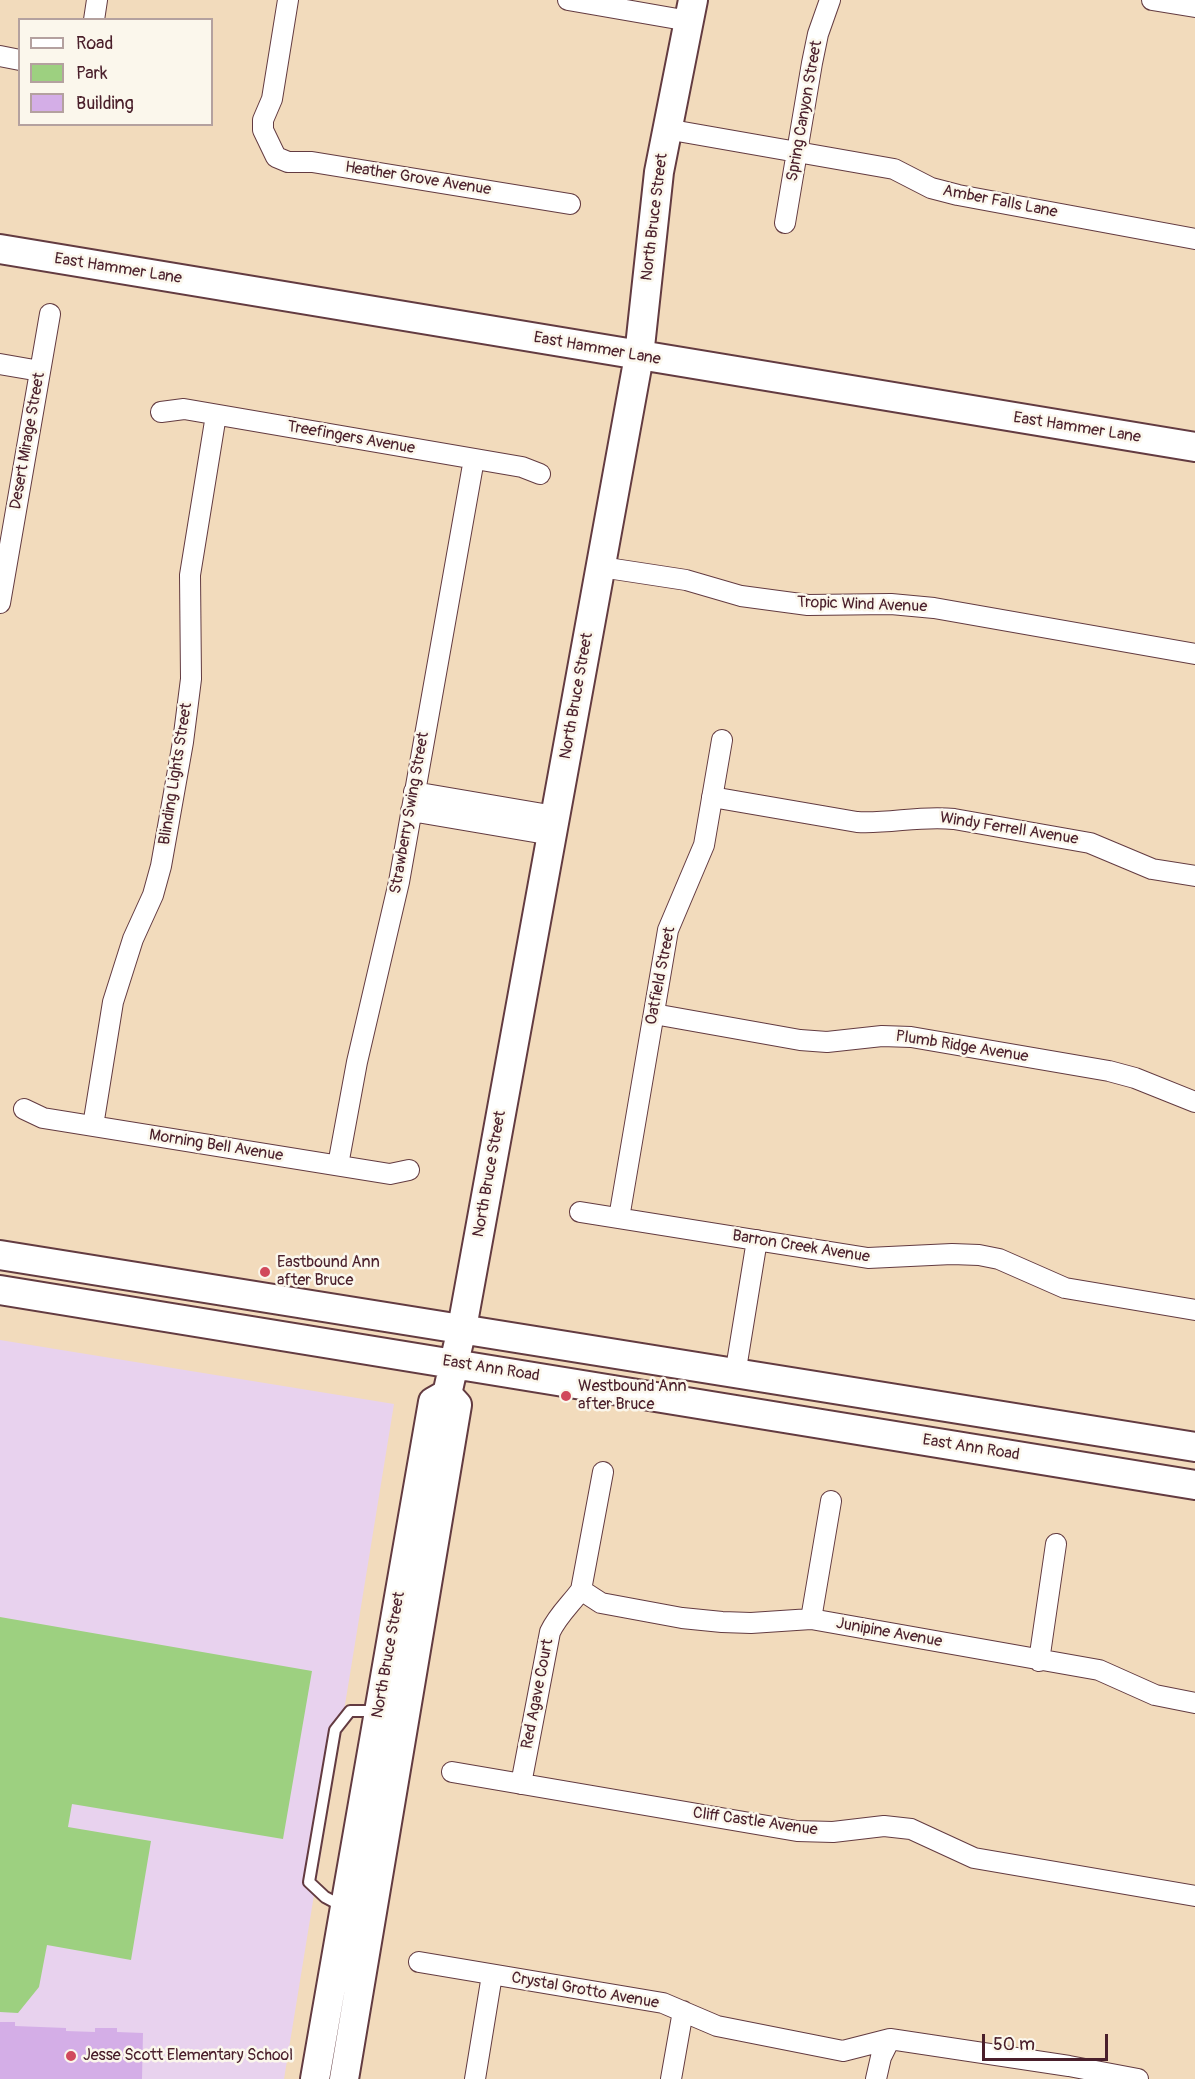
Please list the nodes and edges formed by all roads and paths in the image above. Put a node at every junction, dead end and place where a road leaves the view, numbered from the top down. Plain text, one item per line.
1 (98, 0) edge
2 (288, 0) edge
3 (568, 0) edge
4 (830, 0) edge
5 (1152, 0) edge
6 (1195, 7) edge
7 (691, 10) edge
8 (94, 18) edge
9 (0, 56) edge
10 (18, 60) edge
11 (666, 129) junction
12 (797, 152) junction
13 (570, 204) dead end
14 (785, 223) dead end
15 (1195, 239) edge
16 (0, 249) edge
17 (51, 314) dead end
18 (639, 356) junction
19 (0, 364) edge
20 (40, 371) junction
21 (161, 412) dead end
22 (216, 415) junction
23 (1195, 447) edge
24 (474, 459) junction
25 (540, 474) dead end
26 (6, 530) edge
27 (601, 567) junction
28 (0, 603) edge
29 (1195, 654) edge
30 (722, 740) dead end
31 (712, 797) junction
32 (413, 801) junction
33 (554, 826) junction
34 (1195, 876) edge
35 (654, 1014) junction
36 (1195, 1102) edge
37 (24, 1109) dead end
38 (93, 1126) junction
39 (338, 1166) junction
40 (409, 1170) dead end
41 (580, 1212) dead end
42 (620, 1218) junction
43 (757, 1240) junction
44 (0, 1256) edge
45 (0, 1290) edge
46 (1195, 1310) edge
47 (462, 1328) junction
48 (453, 1363) junction
49 (735, 1375) junction
50 (448, 1390) dead end
51 (1195, 1447) edge
52 (603, 1472) dead end
53 (1195, 1485) edge
54 (831, 1501) dead end
55 (1056, 1544) dead end
56 (581, 1590) junction
57 (811, 1619) junction
58 (1038, 1661) junction
59 (1195, 1703) edge
60 (392, 1711) junction
61 (452, 1772) dead end
62 (521, 1784) junction
63 (1195, 1896) edge
64 (358, 1913) junction
65 (419, 1962) dead end
66 (492, 1975) junction
67 (683, 2012) junction
68 (890, 2039) junction
69 (315, 2079) edge
70 (345, 2079) edge
71 (475, 2079) edge
72 (671, 2079) edge
73 (876, 2079) edge
74 (1138, 2079) edge

1 - 8 street
2 - 13 street, Heather Grove Avenue
3 - 7 street
4 - 12 street, Spring Canyon Street
5 - 6 street
7 - 11 street, North Bruce Street
9 - 10 street
11 - 12 street, Amber Falls Lane
11 - 18 street, North Bruce Street
12 - 14 street, Spring Canyon Street
12 - 15 street, Amber Falls Lane
16 - 18 street, East Hammer Lane
17 - 20 street, Desert Mirage Street
18 - 23 street, East Hammer Lane
18 - 27 street, North Bruce Street
19 - 20 street
20 - 26 street, Desert Mirage Street
21 - 22 street, Treefingers Avenue
22 - 24 street, Treefingers Avenue
22 - 38 street, Blinding Lights Street
24 - 25 street, Treefingers Avenue
24 - 32 street, Strawberry Swing Street
26 - 28 street, Desert Mirage Street
27 - 29 street, Tropic Wind Avenue
27 - 33 street, North Bruce Street
30 - 31 street, Oatfield Street
31 - 34 street, Windy Ferrell Avenue
31 - 35 street, Oatfield Street
32 - 33 street
32 - 39 street, Strawberry Swing Street
33 - 47 street, North Bruce Street
35 - 36 street, Plumb Ridge Avenue
35 - 42 street, Oatfield Street
37 - 38 street, Morning Bell Avenue
38 - 39 street, Morning Bell Avenue
39 - 40 street, Morning Bell Avenue
41 - 42 street, Barron Creek Avenue
42 - 43 street, Barron Creek Avenue
43 - 46 street, Barron Creek Avenue
43 - 49 street
44 - 47 street
45 - 48 street, East Ann Road
47 - 48 street, North Bruce Street
47 - 49 street
48 - 50 street, North Bruce Street
48 - 53 street, East Ann Road
49 - 51 street
52 - 56 street
54 - 57 street
55 - 58 street
56 - 57 street, Junipine Avenue
56 - 62 street, Red Agave Court
57 - 58 street, Junipine Avenue
58 - 59 street, Junipine Avenue
60 - 60 street, North Bruce Street
60 - 64 street, North Bruce Street
60 - 64 lane
61 - 62 street, Cliff Castle Avenue
62 - 63 street, Cliff Castle Avenue
64 - 69 street, North Bruce Street
64 - 70 street, North Bruce Street
65 - 66 street, Crystal Grotto Avenue
66 - 67 street, Crystal Grotto Avenue
66 - 71 street
67 - 68 street, Crystal Grotto Avenue
67 - 72 street
68 - 73 street
68 - 74 street, Crystal Grotto Avenue

